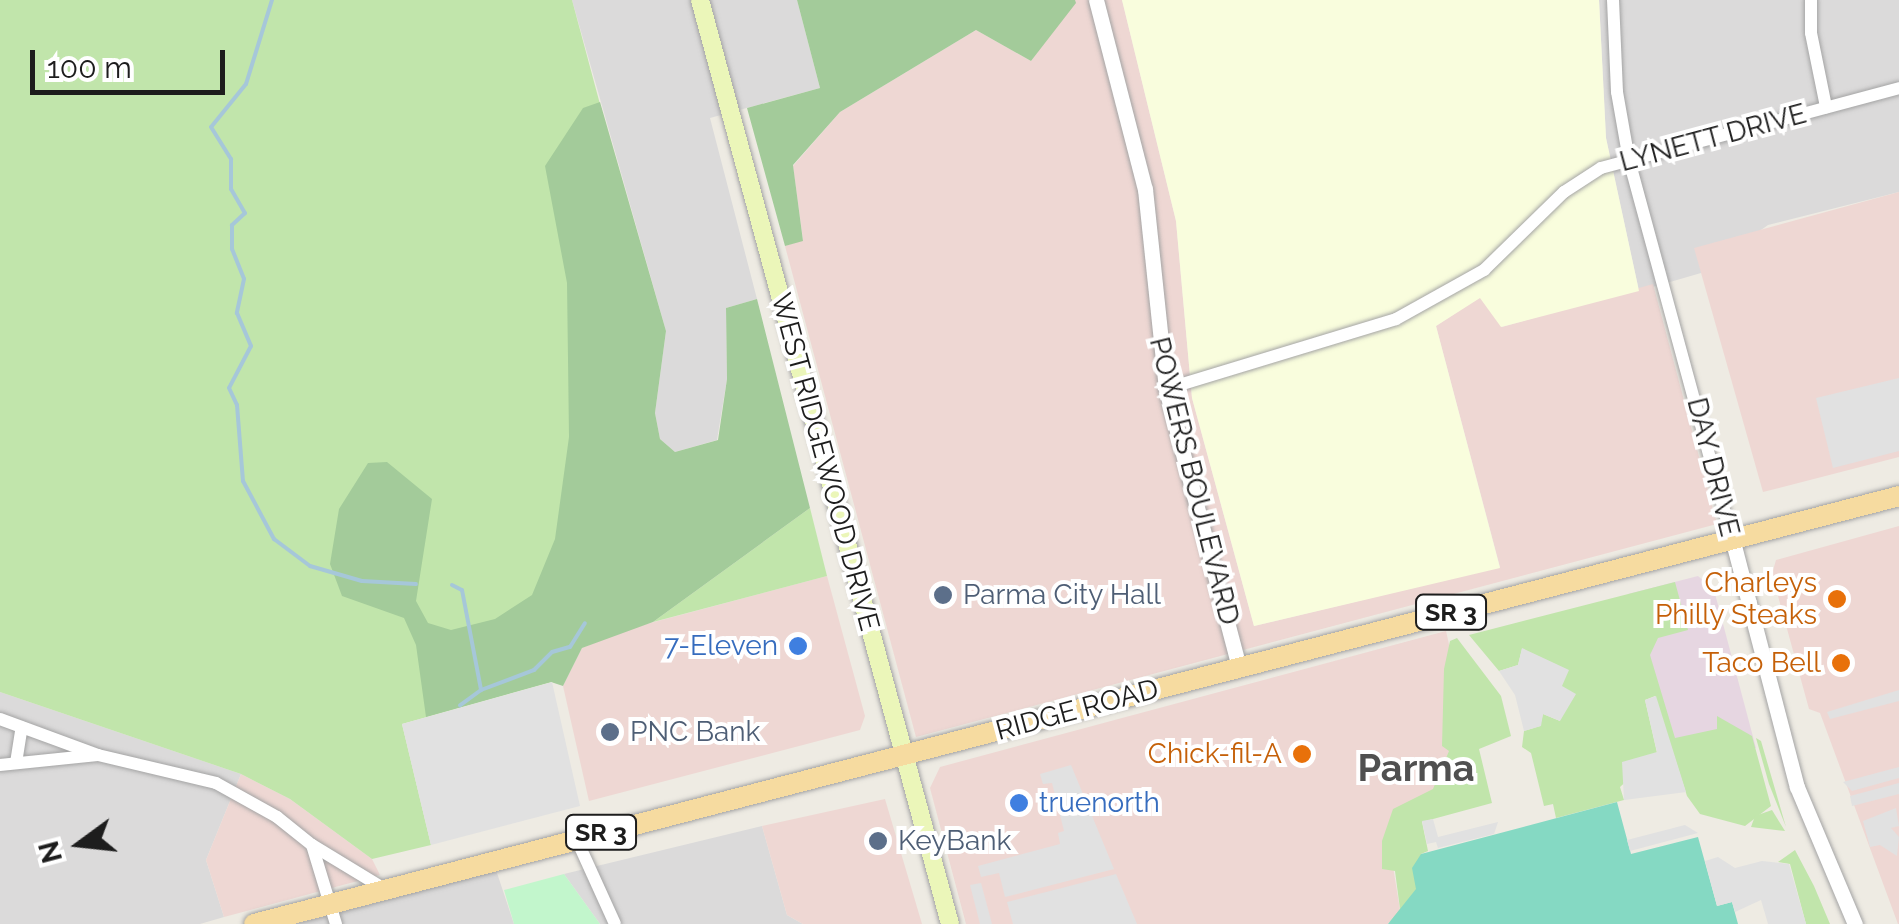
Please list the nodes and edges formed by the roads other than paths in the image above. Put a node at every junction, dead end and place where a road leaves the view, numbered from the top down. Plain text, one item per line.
1 (700, 0) edge
2 (1096, 0) edge
3 (1613, 0) edge
4 (1811, 0) edge
5 (1899, 88) edge
6 (1826, 108) junction
7 (1629, 160) junction
8 (1166, 389) junction
9 (1899, 496) edge
10 (1732, 538) junction
11 (1239, 667) junction
12 (0, 719) edge
13 (22, 727) junction
14 (98, 755) junction
15 (903, 756) junction
16 (16, 762) junction
17 (0, 765) edge
18 (576, 838) junction
19 (312, 844) junction
20 (386, 890) junction
21 (334, 914) edge
22 (254, 924) edge
23 (615, 924) edge
24 (950, 924) edge
25 (1855, 924) edge

1 - 15 main road, WEST RIDGEWOOD DRIVE
2 - 8 street, POWERS BOULEVARD
3 - 7 street, DAY DRIVE
4 - 6 street
5 - 6 street, LYNETT DRIVE
6 - 7 street, LYNETT DRIVE
7 - 8 street, LYNETT DRIVE
7 - 10 street, DAY DRIVE
8 - 11 street, POWERS BOULEVARD
9 - 10 main road, RIDGE ROAD / SR 3
10 - 11 main road, RIDGE ROAD / SR 3
10 - 25 street, DAY DRIVE
11 - 15 main road, RIDGE ROAD / SR 3
12 - 13 street
13 - 14 street
13 - 16 street
14 - 16 street
14 - 19 street
15 - 18 main road, RIDGE ROAD / SR 3
15 - 24 main road, WEST RIDGEWOOD DRIVE
16 - 17 street
18 - 20 main road, RIDGE ROAD / SR 3
18 - 23 street
19 - 20 street
19 - 21 street
20 - 21 main road, RIDGE ROAD / SR 3
21 - 22 main road, RIDGE ROAD / SR 3

